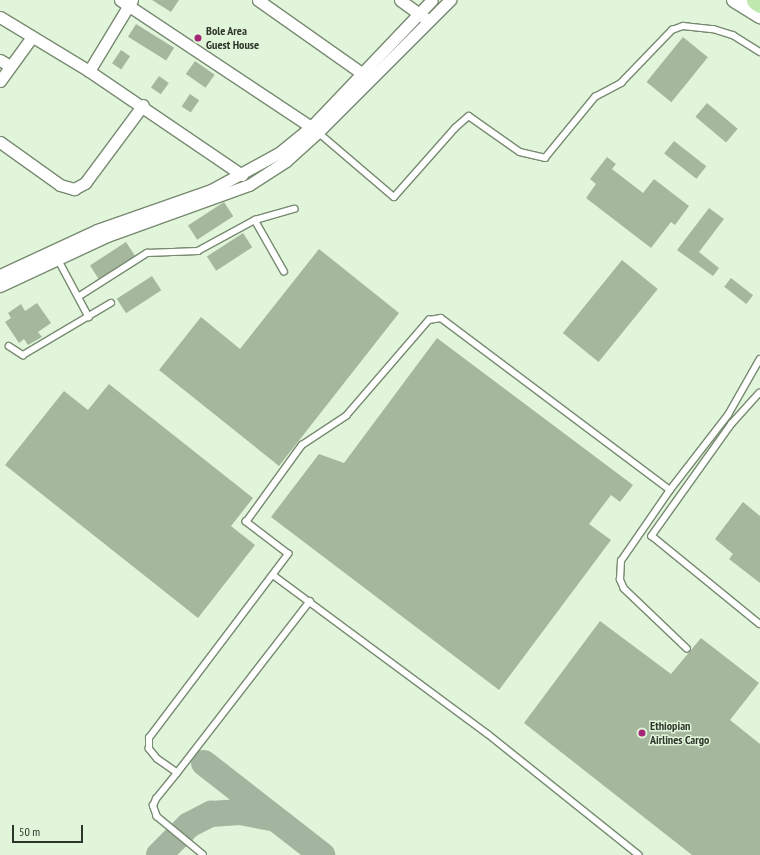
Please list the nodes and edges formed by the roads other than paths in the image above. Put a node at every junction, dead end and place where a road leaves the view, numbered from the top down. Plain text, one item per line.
1 (258, 0) edge
2 (400, 0) edge
3 (432, 0) edge
4 (450, 0) edge
5 (734, 0) edge
6 (756, 0) edge
7 (127, 2) edge
8 (760, 2) edge
9 (420, 14) junction
10 (760, 16) edge
11 (0, 17) edge
12 (431, 23) junction
13 (32, 37) junction
14 (760, 52) edge
15 (0, 60) edge
16 (10, 66) junction
17 (89, 71) junction
18 (363, 74) junction
19 (0, 81) edge
20 (143, 105) junction
21 (315, 130) junction
22 (0, 142) edge
23 (242, 174) junction
24 (294, 209) dead end
25 (255, 220) junction
26 (58, 259) junction
27 (284, 271) dead end
28 (0, 275) edge
29 (0, 286) edge
30 (78, 297) junction
31 (111, 303) dead end
32 (89, 317) junction
33 (9, 346) dead end
34 (760, 359) edge
35 (760, 393) edge
36 (670, 490) junction
37 (273, 575) junction
38 (310, 601) junction
39 (760, 624) edge
40 (687, 649) dead end
41 (177, 773) junction
42 (203, 855) edge
43 (639, 855) edge

1 - 18 street
2 - 9 street
3 - 9 street
4 - 12 street
5 - 10 street
6 - 8 highway
7 - 17 street
7 - 21 street
9 - 12 street
9 - 18 street
11 - 13 street
12 - 21 street
13 - 16 street
13 - 17 street
14 - 21 lane
15 - 16 street
16 - 19 street
17 - 20 street
18 - 21 street
20 - 22 street
20 - 23 street
21 - 23 street
21 - 26 street
23 - 28 street
24 - 25 lane
25 - 27 lane
25 - 30 lane
26 - 29 street
26 - 30 lane
30 - 32 lane
31 - 32 lane
32 - 33 lane
34 - 36 lane
35 - 39 lane
36 - 37 lane
36 - 40 lane
37 - 38 lane
37 - 41 lane
38 - 41 lane
38 - 43 lane
41 - 42 lane

